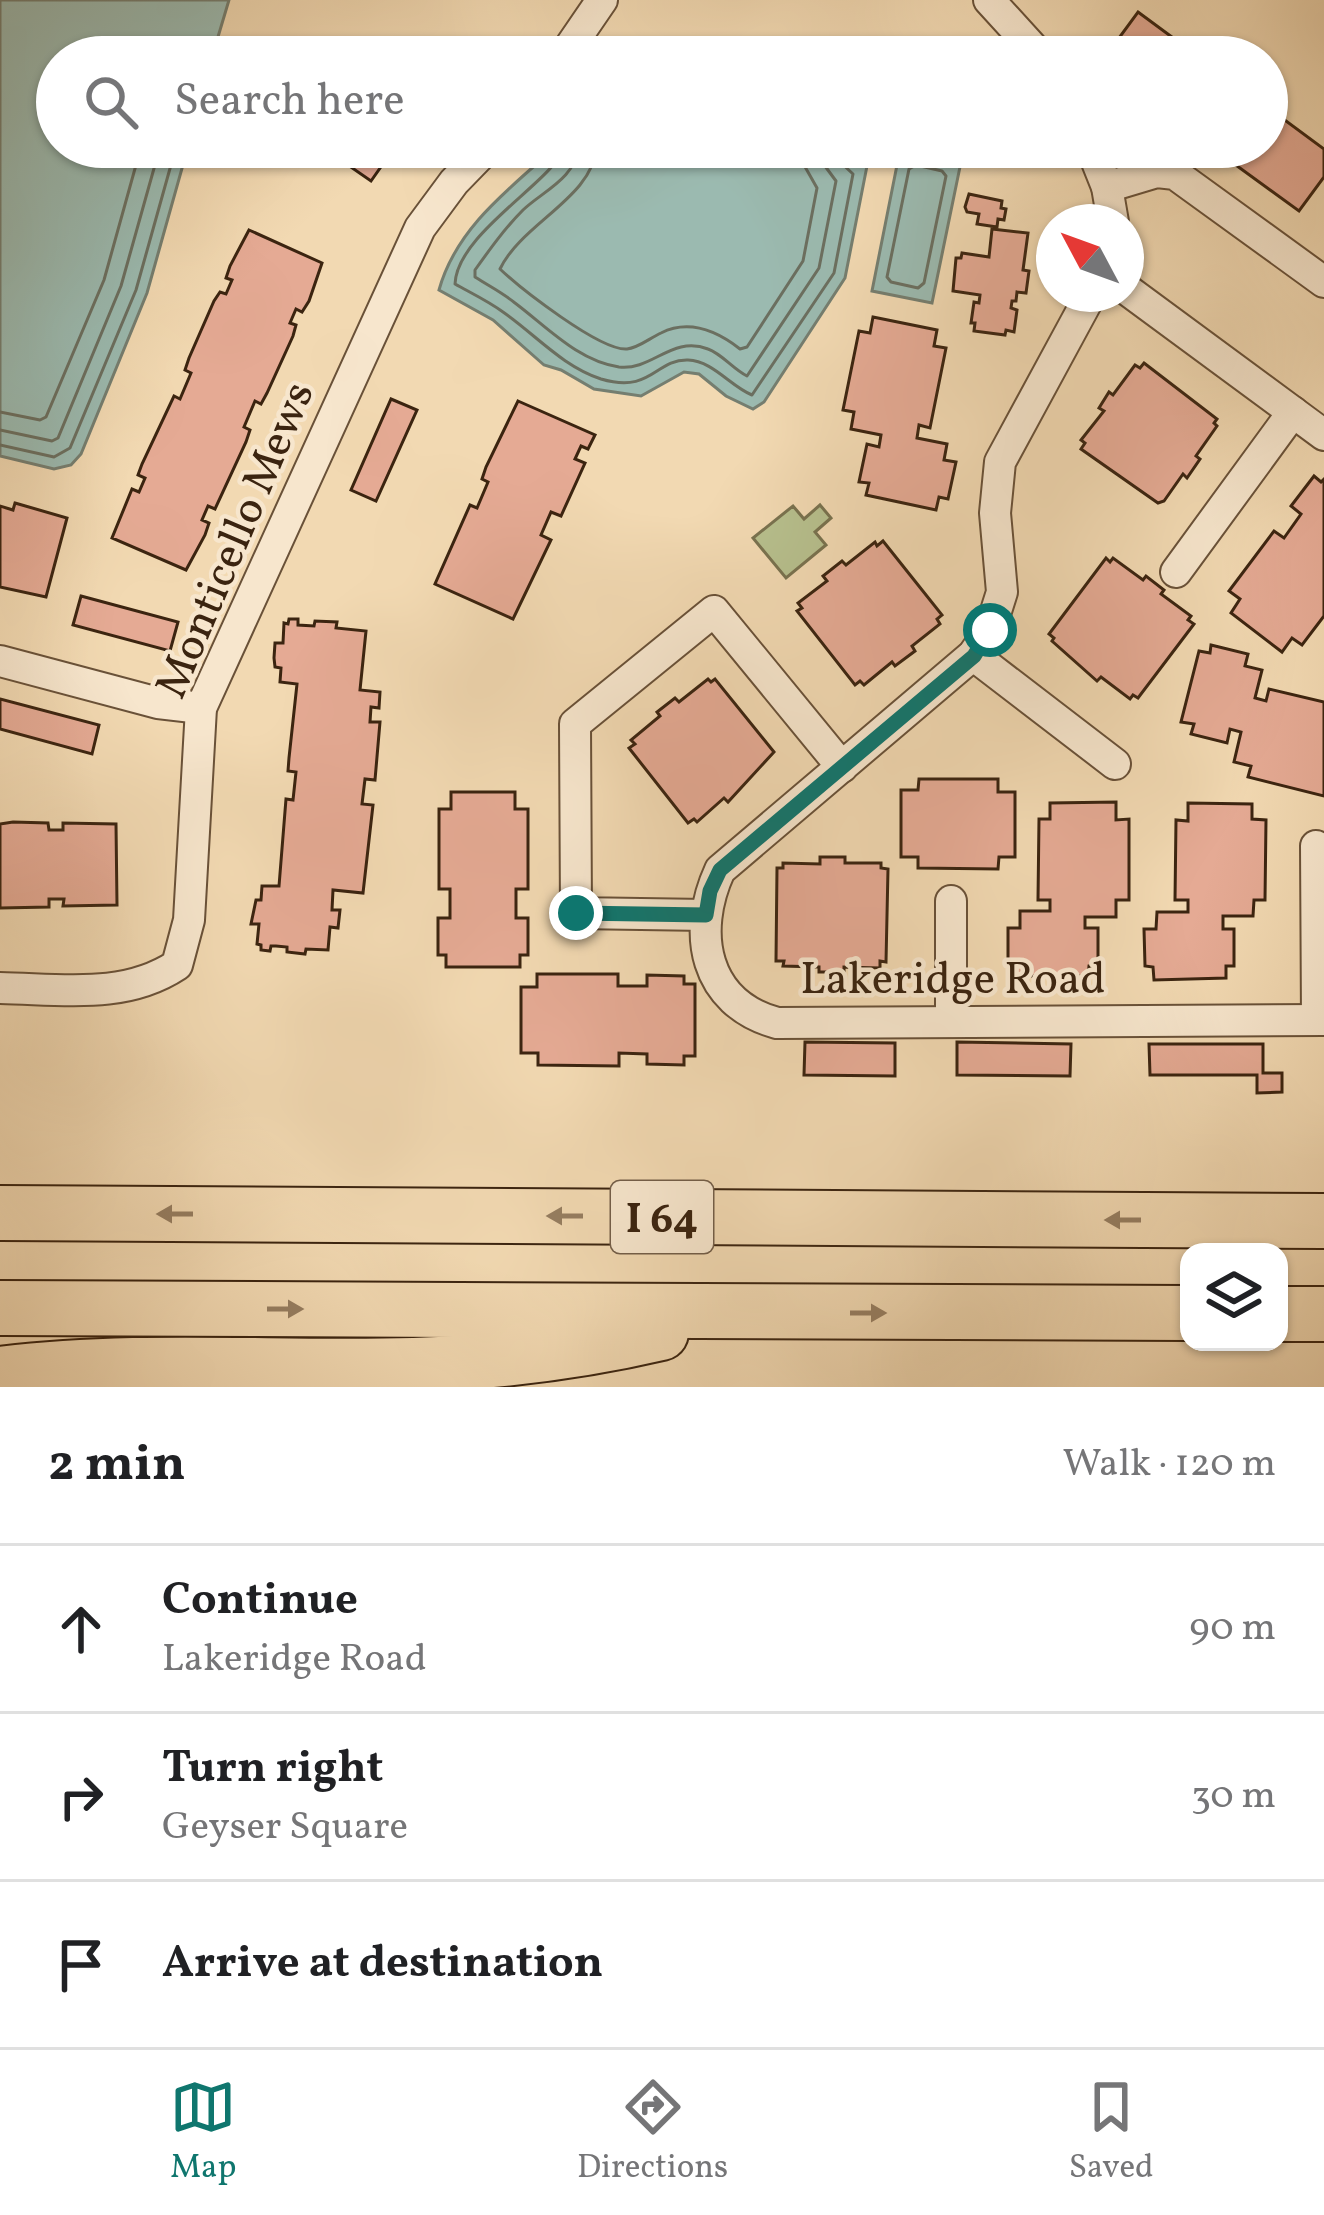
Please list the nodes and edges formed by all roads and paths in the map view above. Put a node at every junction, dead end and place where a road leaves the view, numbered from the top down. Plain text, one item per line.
1 (602, 0) edge
2 (988, 0) edge
3 (577, 36) edge
4 (1021, 36) edge
5 (468, 168) edge
6 (1099, 168) edge
7 (1107, 187) junction
8 (1110, 204) edge
9 (1324, 282) edge
10 (1144, 302) edge
11 (1081, 312) edge
12 (1293, 412) junction
13 (1324, 436) edge
14 (1176, 572) dead end
15 (974, 656) junction
16 (0, 661) edge
17 (201, 708) junction
18 (1115, 764) dead end
19 (842, 767) junction
20 (1316, 846) dead end
21 (951, 901) dead end
22 (706, 915) junction
23 (0, 988) edge
24 (1320, 1020) edge
25 (951, 1022) junction
26 (0, 1213) edge
27 (1324, 1221) edge
28 (0, 1308) edge
29 (751, 1312) junction
30 (1180, 1313) edge
31 (1288, 1314) edge
32 (1324, 1314) edge
33 (0, 1374) edge

1 - 3 street
2 - 4 street
5 - 17 street, Monticello Mews
6 - 7 street
7 - 8 street
7 - 9 street
10 - 12 street
11 - 15 street
12 - 13 street
12 - 14 street
15 - 18 street
15 - 19 street
16 - 17 street
17 - 23 street, Monticello Mews
19 - 22 street
19 - 22 street
20 - 24 street
21 - 25 street
22 - 25 street, Lakeridge Road
24 - 25 street, Lakeridge Road
27 -> 26 highway, I 64
28 -> 29 highway, I 64
29 -> 30 highway, I 64
29 - 33 highway
31 - 32 highway

